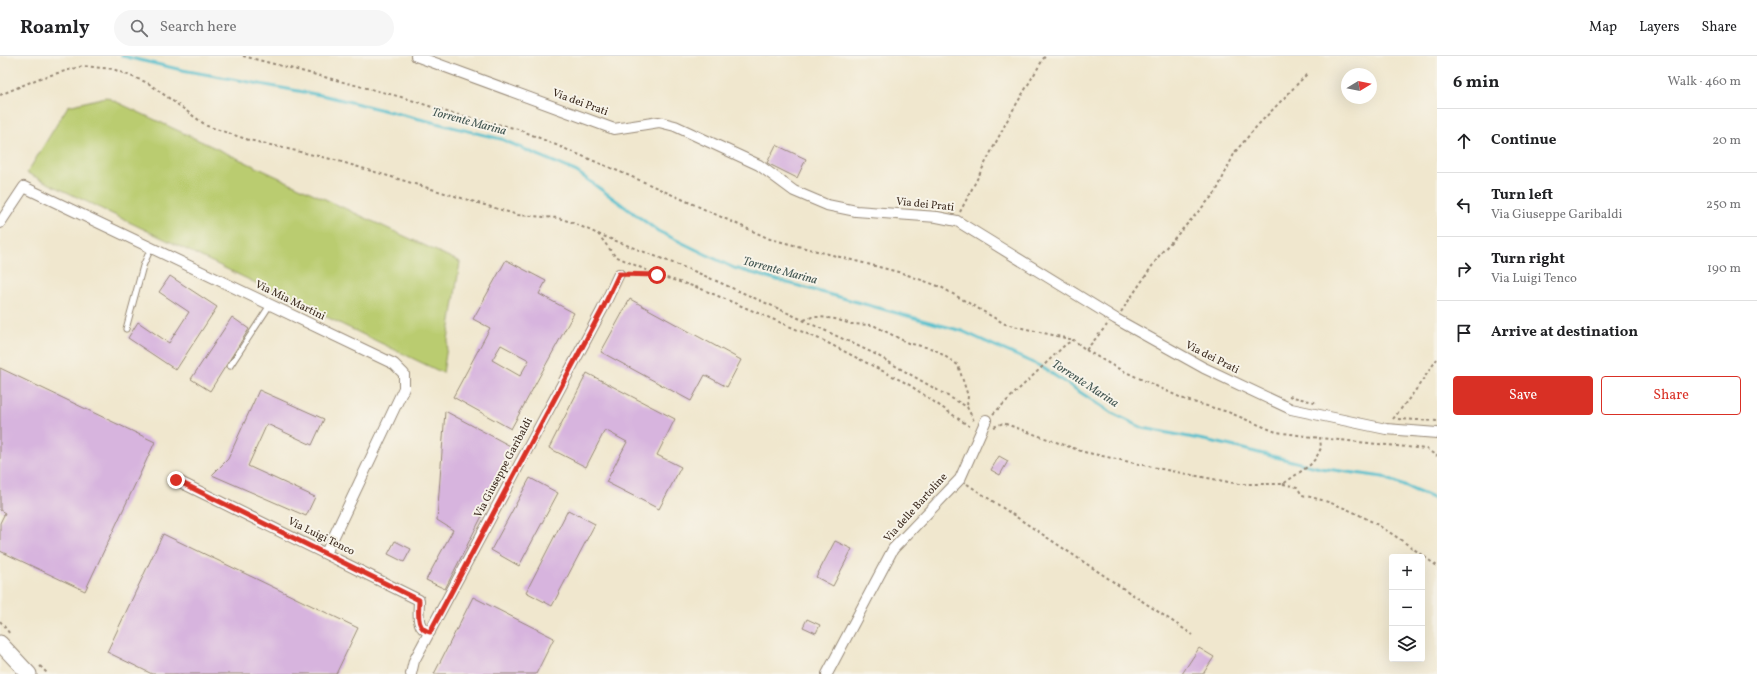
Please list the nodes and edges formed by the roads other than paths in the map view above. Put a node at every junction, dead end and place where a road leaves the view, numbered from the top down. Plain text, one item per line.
1 (416, 56) edge
2 (0, 222) edge
3 (151, 248) junction
4 (619, 274) road end
5 (270, 305) junction
6 (126, 329) dead end
7 (230, 366) dead end
8 (986, 420) road end
9 (1437, 433) edge
10 (176, 480) dead end
11 (326, 553) junction
12 (430, 632) junction
13 (0, 643) edge
14 (29, 674) edge
15 (411, 674) edge
16 (827, 674) edge

1 - 9 street, Via dei Prati
2 - 3 street, Via Mia Martini
3 - 5 street, Via Mia Martini
3 - 6 lane
4 - 12 street, Via Giuseppe Garibaldi
5 - 7 lane
5 - 11 street, Via Mia Martini
8 - 16 street, Via delle Bartoline
10 - 11 street, Via Luigi Tenco
11 - 12 street, Via Luigi Tenco
12 - 15 street, Via Giuseppe Garibaldi
13 - 14 main road

